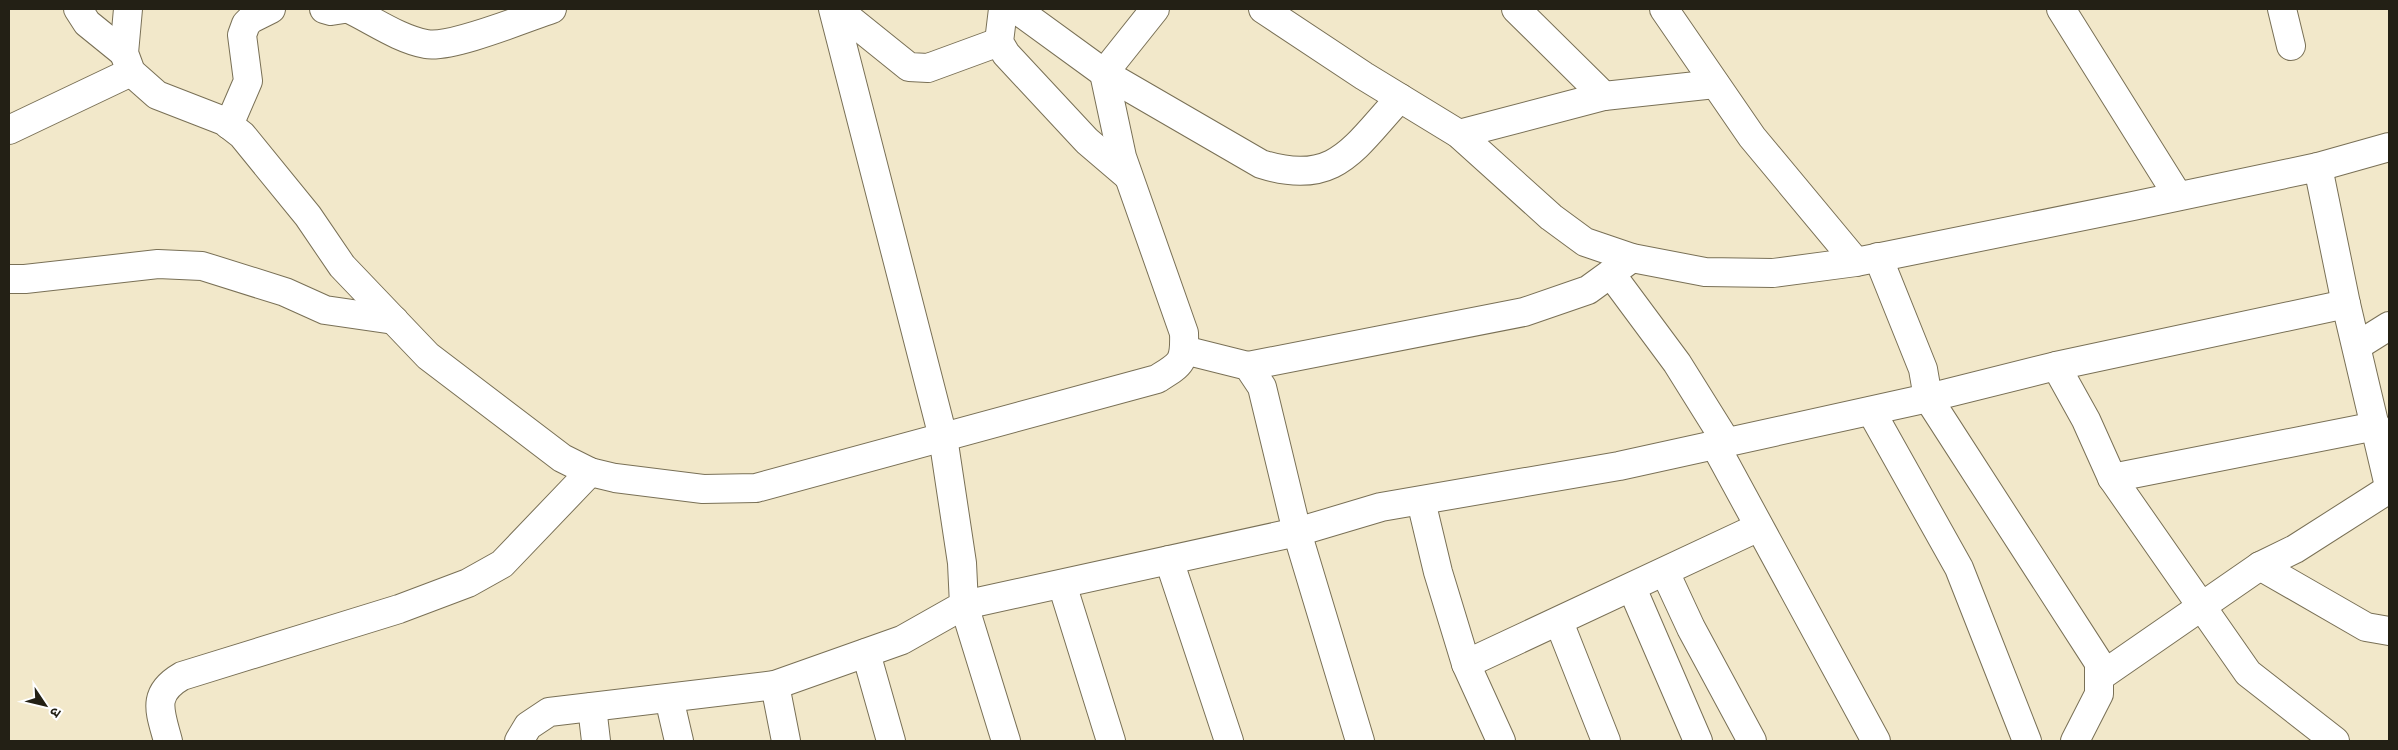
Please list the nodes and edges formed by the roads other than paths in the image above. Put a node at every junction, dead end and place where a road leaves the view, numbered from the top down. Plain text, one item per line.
1 (78, 9) edge
2 (128, 9) edge
3 (270, 9) edge
4 (324, 9) edge
5 (344, 9) edge
6 (350, 9) edge
7 (552, 9) edge
8 (835, 9) edge
9 (1003, 9) edge
10 (1016, 9) edge
11 (1155, 9) edge
12 (1263, 9) edge
13 (1516, 9) edge
14 (1664, 9) edge
15 (2061, 9) edge
16 (2282, 9) edge
17 (999, 42) junction
18 (2292, 46) dead end
19 (127, 62) junction
20 (1104, 73) junction
21 (1716, 84) junction
22 (1604, 96) junction
23 (1400, 98) junction
24 (229, 125) junction
25 (9, 130) edge
26 (1459, 134) junction
27 (2389, 148) edge
28 (2318, 166) junction
29 (1128, 176) junction
30 (2178, 196) junction
31 (1867, 259) junction
32 (1621, 266) junction
33 (9, 278) edge
34 (2346, 304) junction
35 (394, 320) junction
36 (2389, 326) edge
37 (2358, 346) junction
38 (1184, 350) junction
39 (1248, 366) junction
40 (2056, 366) junction
41 (1928, 398) junction
42 (1871, 410) junction
43 (2376, 426) junction
44 (943, 437) junction
45 (1721, 444) junction
46 (590, 472) junction
47 (2112, 478) junction
48 (2389, 488) edge
49 (1421, 501) junction
50 (1759, 527) junction
51 (1297, 532) junction
52 (1170, 560) junction
53 (2260, 566) junction
54 (1665, 572) junction
55 (1062, 584) junction
56 (1632, 588) junction
57 (964, 605) junction
58 (2200, 607) junction
59 (1559, 622) junction
60 (2389, 631) edge
61 (866, 653) junction
62 (1466, 664) junction
63 (2101, 676) junction
64 (775, 685) junction
65 (669, 698) junction
66 (592, 707) junction
67 (168, 741) edge
68 (519, 741) edge
69 (596, 741) edge
70 (679, 741) edge
71 (786, 741) edge
72 (891, 741) edge
73 (1006, 741) edge
74 (1111, 741) edge
75 (1229, 741) edge
76 (1360, 741) edge
77 (1501, 741) edge
78 (1606, 741) edge
79 (1698, 741) edge
80 (1752, 741) edge
81 (1876, 741) edge
82 (2027, 741) edge
83 (2074, 741) edge
84 (2335, 741) edge

1 - 19 street
2 - 19 street
3 - 24 street
4 - 5 street
6 - 7 street
8 - 17 street
8 - 44 street
9 - 17 street
10 - 20 street
11 - 20 street
12 - 23 street
13 - 22 street
14 - 21 street
15 - 30 street
16 - 18 street
17 - 29 street
19 - 24 street
19 - 25 street
20 - 23 street
20 - 29 street
21 - 22 street
21 - 31 street
22 - 26 street
23 - 26 street
24 - 35 street
26 - 32 street
27 - 28 street
28 - 30 street
28 - 34 street
29 - 38 street
30 - 31 street
31 - 32 street
31 - 41 street
32 - 39 street
32 - 45 street
33 - 35 street
34 - 37 street
34 - 40 street
35 - 46 street
36 - 37 street
37 - 43 street
38 - 39 street
38 - 44 street
39 - 51 street
40 - 41 street
40 - 47 street
41 - 42 street
41 - 63 street
42 - 45 street
42 - 82 street
43 - 47 street
43 - 48 street
44 - 46 street
44 - 57 street
45 - 49 street
45 - 50 street
46 - 67 street
47 - 58 street
48 - 53 street
49 - 51 street
49 - 62 street
50 - 54 street
50 - 81 street
51 - 52 street
51 - 76 street
52 - 55 street
52 - 75 street
53 - 58 street
53 - 60 street
54 - 56 street
54 - 80 street
55 - 57 street
55 - 74 street
56 - 59 street
56 - 79 street
57 - 61 street
57 - 73 street
58 - 63 street
58 - 84 street
59 - 62 street
59 - 78 street
61 - 64 street
61 - 72 street
62 - 77 street
63 - 83 street
64 - 65 street
64 - 71 street
65 - 66 street
65 - 70 street
66 - 68 street
66 - 69 street

